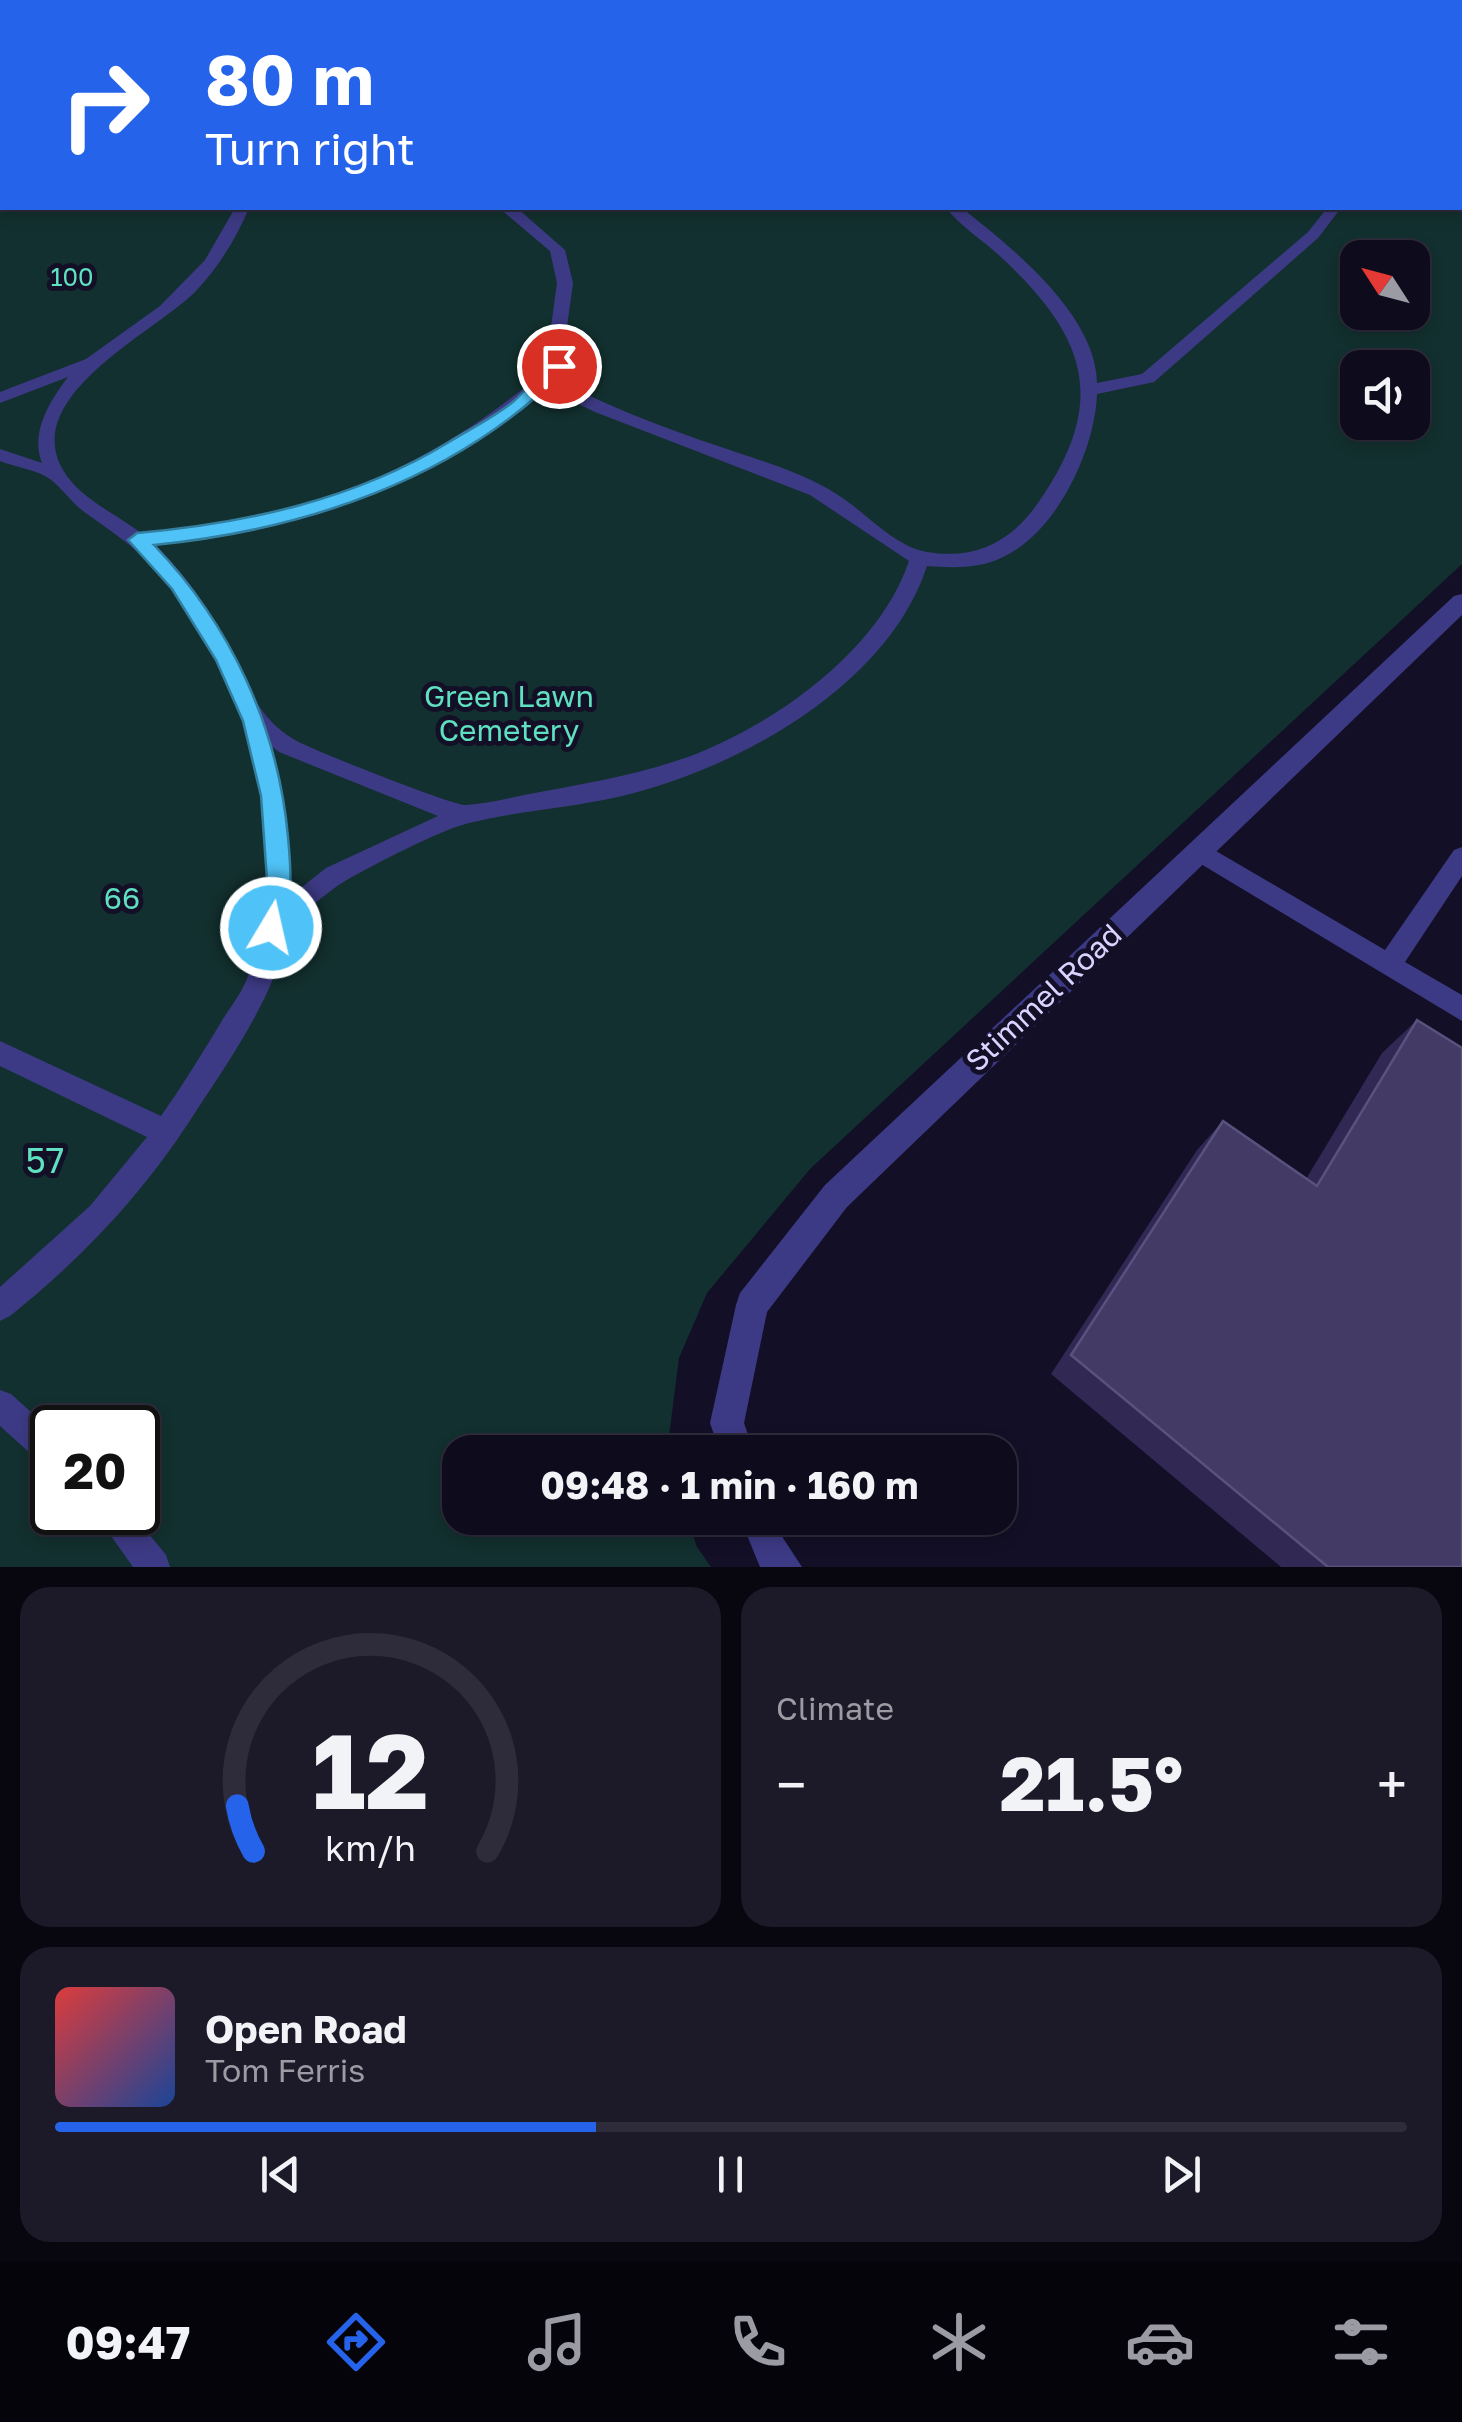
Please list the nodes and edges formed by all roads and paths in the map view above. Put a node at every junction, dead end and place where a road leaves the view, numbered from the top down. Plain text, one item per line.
1 (241, 210) edge
2 (510, 210) edge
3 (954, 210) edge
4 (1332, 210) edge
5 (99, 358) junction
6 (559, 366) junction
7 (1088, 390) junction
8 (0, 398) edge
9 (0, 455) edge
10 (56, 475) junction
11 (137, 540) junction
12 (919, 559) junction
13 (1462, 602) edge
14 (254, 721) junction
15 (462, 815) junction
16 (1199, 851) junction
17 (1462, 857) edge
18 (271, 928) junction
19 (1388, 965) junction
20 (1462, 1009) edge
21 (0, 1053) edge
22 (166, 1132) junction
23 (0, 1306) edge
24 (0, 1406) edge
25 (30, 1433) edge
26 (731, 1435) edge
27 (128, 1535) edge
28 (763, 1535) edge
29 (154, 1567) edge
30 (784, 1567) edge

1 - 5 lane
2 - 6 lane
3 - 7 lane
4 - 7 lane
5 - 8 lane
5 - 10 lane
6 - 11 lane
6 - 12 lane
7 - 12 lane
9 - 10 lane
10 - 11 lane
11 - 14 lane
12 - 15 lane
13 - 16 street, Stimmel Road
14 - 15 lane
14 - 18 lane
15 - 18 lane
16 - 19 lane
16 - 26 street, Stimmel Road
17 - 19 lane
18 - 22 lane
19 - 20 lane
21 - 22 lane
22 - 23 lane
24 - 25 lane
27 - 29 lane
28 - 30 street

